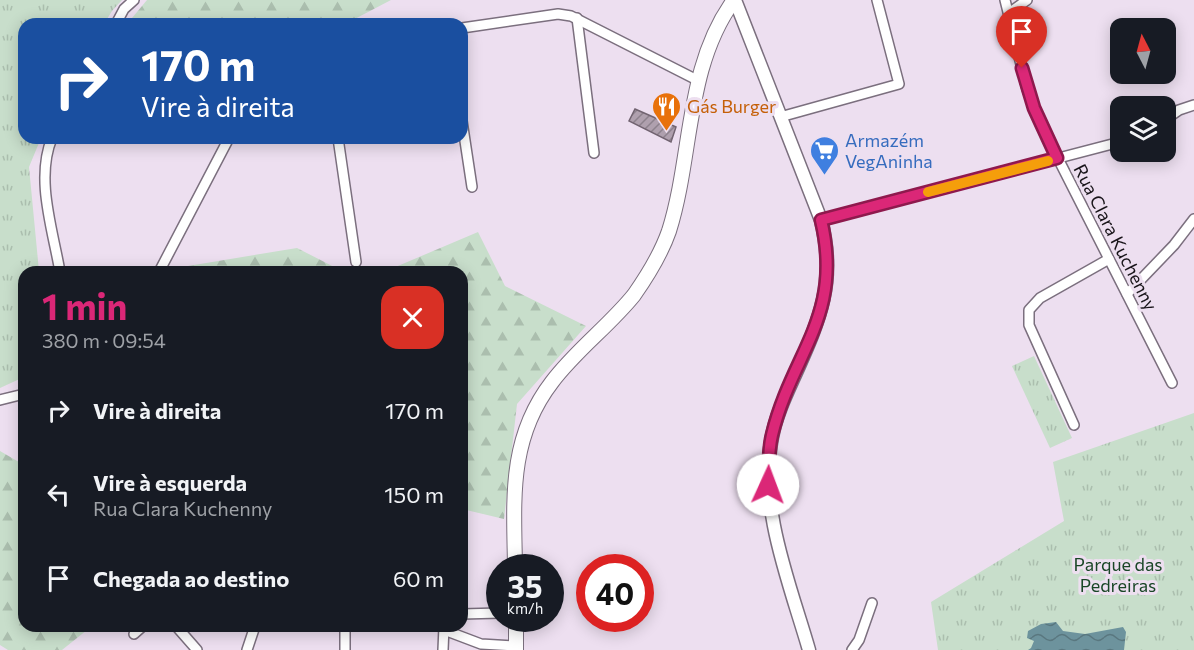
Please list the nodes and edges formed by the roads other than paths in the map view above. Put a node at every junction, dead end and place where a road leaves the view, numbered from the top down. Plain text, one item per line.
1 (134, 0) edge
2 (734, 0) edge
3 (877, 0) edge
4 (1005, 0) edge
5 (1027, 0) edge
6 (1009, 13) junction
7 (119, 18) edge
8 (577, 18) junction
9 (468, 27) edge
10 (699, 81) junction
11 (1194, 105) edge
12 (1176, 112) edge
13 (780, 117) junction
14 (50, 144) edge
15 (226, 144) edge
16 (339, 144) edge
17 (465, 144) edge
18 (1110, 145) edge
19 (594, 153) dead end
20 (1057, 158) junction
21 (472, 187) dead end
22 (1194, 219) edge
23 (821, 220) junction
24 (1194, 227) edge
25 (1174, 244) junction
26 (1109, 259) junction
27 (356, 262) dead end
28 (59, 266) edge
29 (162, 266) edge
30 (1127, 294) junction
31 (1172, 384) dead end
32 (18, 396) edge
33 (0, 400) edge
34 (1074, 424) dead end
35 (515, 554) edge
36 (872, 603) dead end
37 (486, 613) edge
38 (468, 614) edge
39 (181, 632) edge
40 (253, 632) edge
41 (345, 632) edge
42 (444, 632) edge
43 (453, 632) edge
44 (516, 632) edge
45 (516, 648) edge
46 (197, 650) edge
47 (247, 650) edge
48 (345, 650) edge
49 (443, 650) edge
50 (809, 650) edge
51 (852, 650) edge

1 - 7 street
2 - 10 main road
2 - 13 street
3 - 13 street
4 - 6 street, Rua Clara Kuchenny
5 - 6 street
6 - 20 street, Rua Clara Kuchenny
8 - 9 street
8 - 10 street
8 - 19 street
10 - 35 main road
11 - 12 street
13 - 23 street
14 - 28 street
15 - 29 street
16 - 27 street
17 - 21 street
18 - 20 street
20 - 23 street
20 - 26 street, Rua Clara Kuchenny
22 - 25 street
23 - 50 street
24 - 25 street
25 - 30 street
26 - 30 street, Rua Clara Kuchenny
26 - 34 street
30 - 31 street, Rua Clara Kuchenny
32 - 33 street
36 - 51 street
37 - 38 street
39 - 46 street
40 - 47 street
41 - 48 street
42 - 49 street
43 - 45 street
44 - 45 main road

